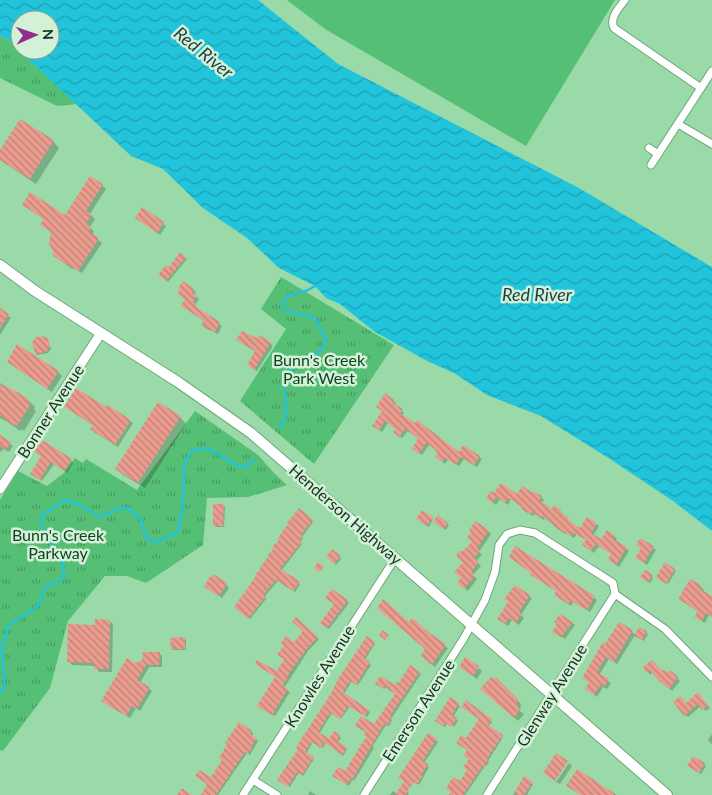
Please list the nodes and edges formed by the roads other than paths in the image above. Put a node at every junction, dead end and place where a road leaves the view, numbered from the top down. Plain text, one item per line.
1 (624, 0) edge
2 (712, 71) edge
3 (701, 88) junction
4 (678, 124) junction
5 (712, 144) edge
6 (649, 148) dead end
7 (658, 154) junction
8 (651, 164) dead end
9 (0, 265) edge
10 (101, 333) junction
11 (0, 489) edge
12 (396, 557) junction
13 (615, 594) junction
14 (472, 624) junction
15 (712, 677) edge
16 (552, 695) junction
17 (253, 780) junction
18 (664, 794) edge
19 (243, 795) edge
20 (277, 795) edge
21 (364, 795) edge
22 (487, 795) edge

1 - 3 street
2 - 3 street
3 - 4 street
4 - 5 street
4 - 7 street
6 - 7 street
7 - 8 street
9 - 10 main road, Henderson Highway
10 - 11 street, Bonner Avenue
10 - 12 main road, Henderson Highway
12 - 14 main road, Henderson Highway
12 - 17 street, Knowles Avenue
13 - 14 street, Emerson Avenue
13 - 15 street, Emerson Avenue
13 - 16 street, Glenway Avenue
14 - 16 main road, Henderson Highway
14 - 21 street, Emerson Avenue
16 - 18 main road, Henderson Highway
16 - 22 street, Glenway Avenue
17 - 19 street, Knowles Avenue
17 - 20 street

